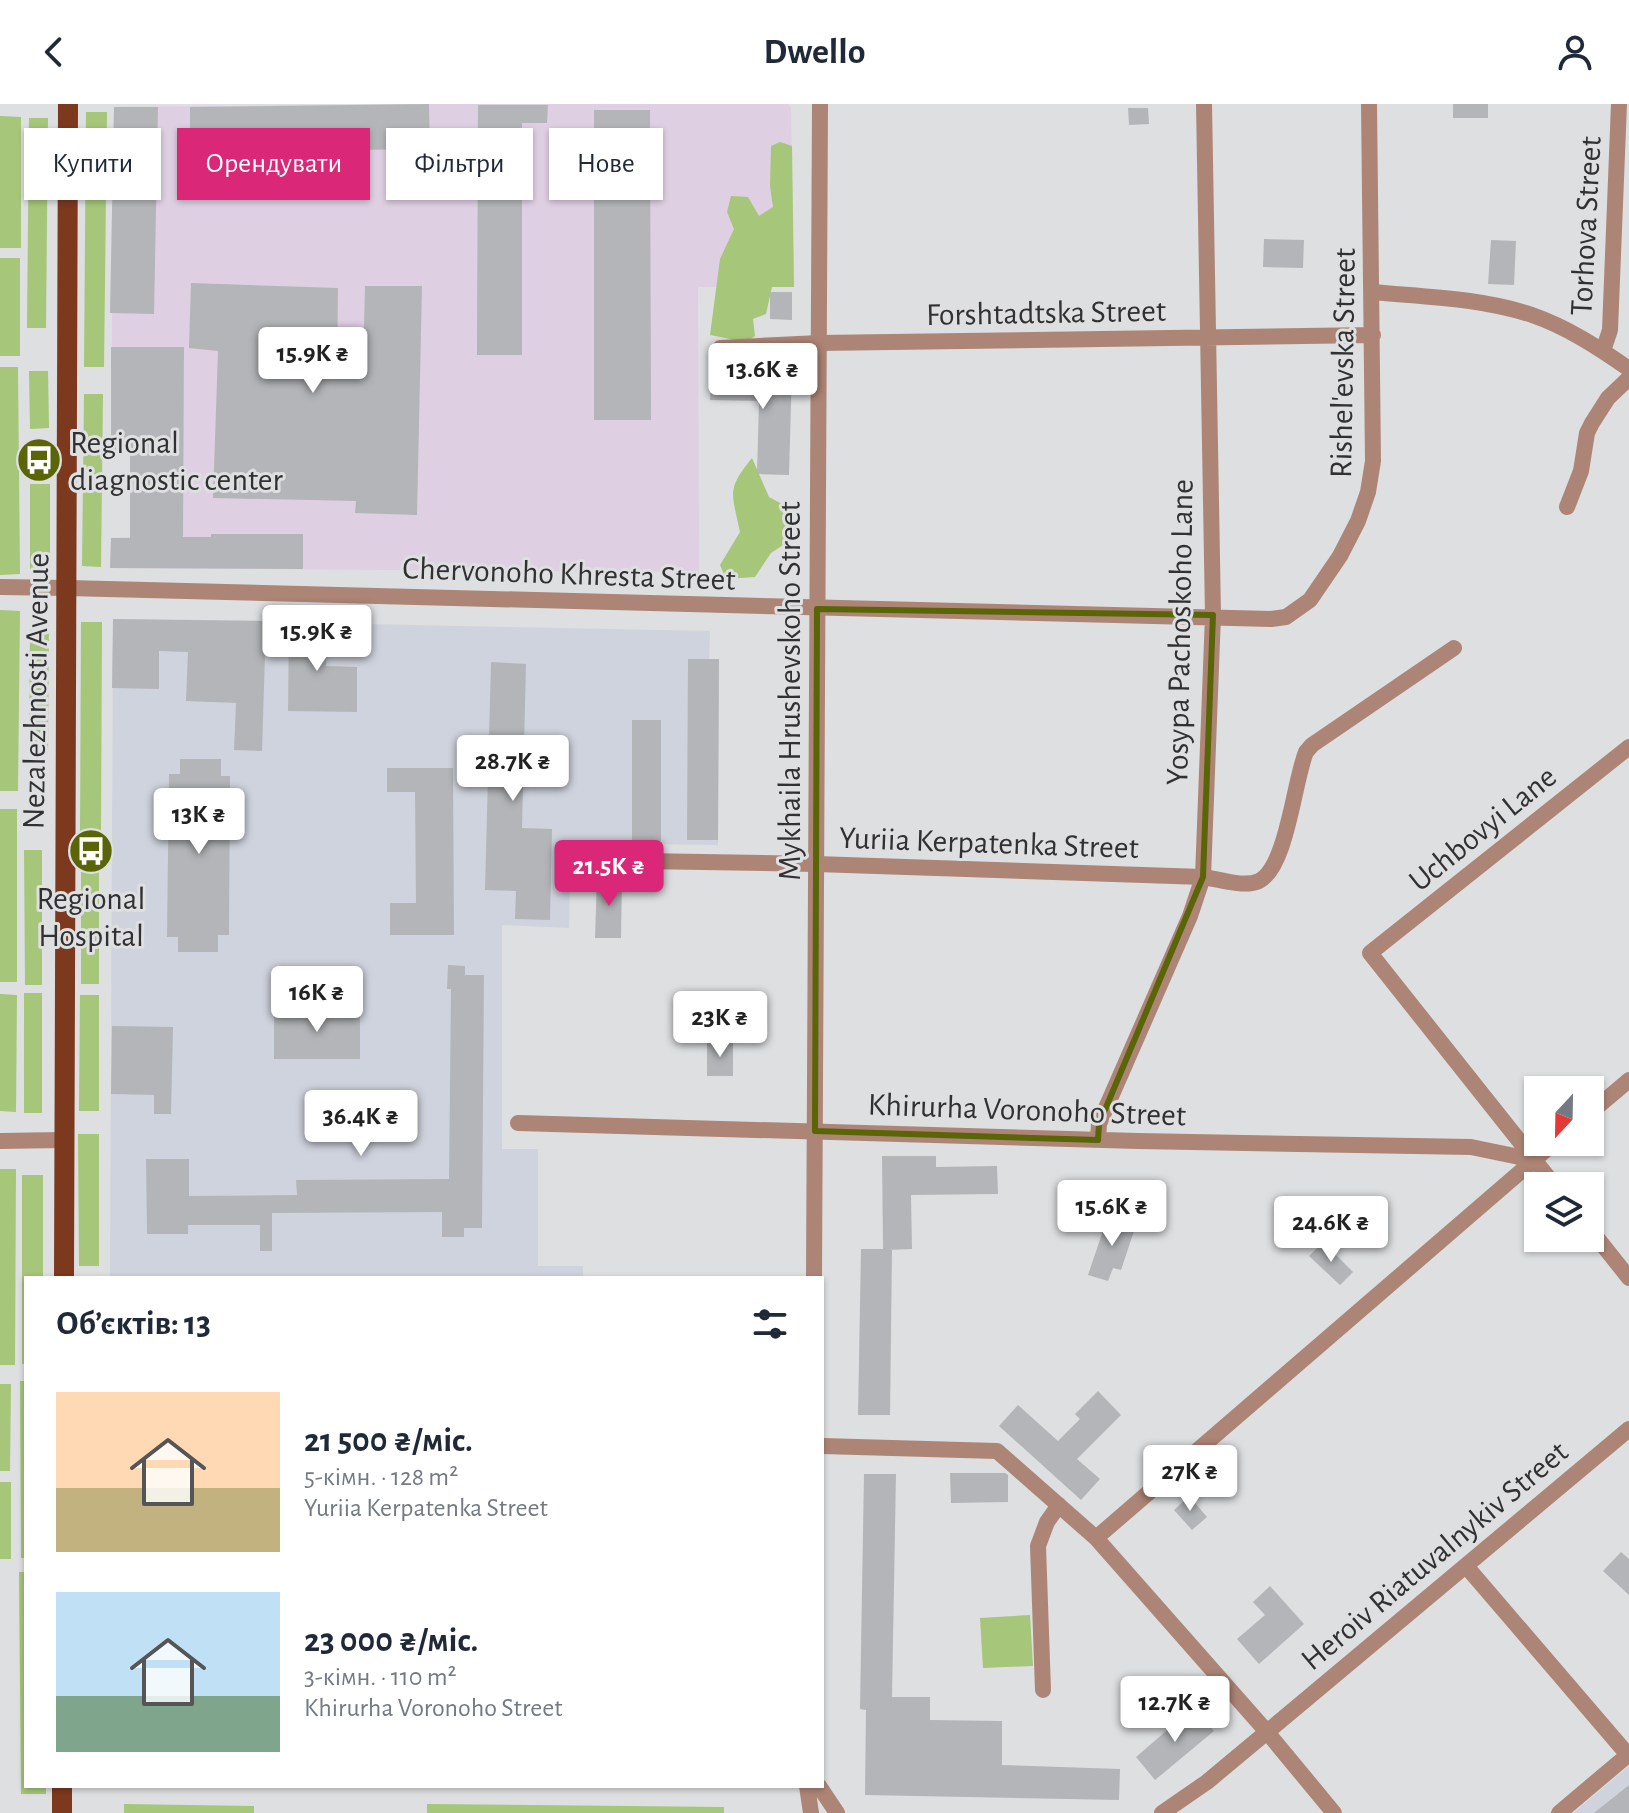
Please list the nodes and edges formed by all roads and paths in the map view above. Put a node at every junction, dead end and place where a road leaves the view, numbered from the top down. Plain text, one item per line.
1 (68, 104) edge
2 (820, 104) edge
3 (1204, 104) edge
4 (1369, 104) edge
5 (1619, 104) edge
6 (1629, 286) edge
7 (1373, 292) junction
8 (1610, 294) junction
9 (1373, 335) junction
10 (1206, 338) junction
11 (819, 343) junction
12 (720, 348) dead end
13 (1603, 351) junction
14 (1629, 369) edge
15 (1629, 378) edge
16 (1567, 507) dead end
17 (0, 587) edge
18 (67, 588) junction
19 (817, 609) junction
20 (1213, 615) junction
21 (1454, 648) dead end
22 (1629, 747) edge
23 (581, 860) dead end
24 (816, 864) junction
25 (1203, 877) junction
26 (1629, 1080) edge
27 (1604, 1101) edge
28 (518, 1123) dead end
29 (815, 1131) junction
30 (62, 1140) junction
31 (1098, 1140) junction
32 (0, 1141) edge
33 (1539, 1156) edge
34 (1534, 1160) junction
35 (1544, 1172) edge
36 (1604, 1247) edge
37 (64, 1276) edge
38 (814, 1276) edge
39 (1629, 1278) edge
40 (1629, 1429) edge
41 (824, 1446) edge
42 (1059, 1505) junction
43 (1096, 1538) junction
44 (1466, 1566) junction
45 (1043, 1690) dead end
46 (1267, 1732) junction
47 (1628, 1754) edge
48 (62, 1788) edge
49 (806, 1788) edge
50 (820, 1788) edge
51 (803, 1811) edge
52 (62, 1813) edge
53 (837, 1813) edge
54 (1162, 1813) edge
55 (1334, 1813) edge
56 (1559, 1813) edge

1 - 18 main road, Nezalezhnosti Avenue
2 - 11 street, Mykhaila Hrushevskoho Street
3 - 10 street, Yosypa Pachoskoho Lane
4 - 7 street, Rishel'evska Street
5 - 8 street, Torhova Street
6 - 8 street
7 - 9 street, Rishel'evska Street
7 - 13 street
8 - 13 street, Torhova Street
9 - 10 street, Forshtadtska Street
9 - 20 street, Rishel'evska Street
10 - 11 street, Forshtadtska Street
10 - 20 street, Yosypa Pachoskoho Lane
11 - 12 street, Forshtadtska Street
11 - 19 street, Mykhaila Hrushevskoho Street
13 - 14 street
15 - 16 street
17 - 18 street, Chervonoho Khresta Street
18 - 19 street, Chervonoho Khresta Street
18 - 30 main road, Nezalezhnosti Avenue
19 - 20 street, Chervonoho Khresta Street
19 - 24 street, Mykhaila Hrushevskoho Street
20 - 25 street, Yosypa Pachoskoho Lane
21 - 25 street, Yuriia Kerpatenka Street
22 - 34 street, Uchbovyi Lane
23 - 24 street, Yuriia Kerpatenka Street
24 - 25 street, Yuriia Kerpatenka Street
24 - 29 street, Mykhaila Hrushevskoho Street
25 - 31 street, Yosypa Pachoskoho Lane
26 - 27 street
28 - 29 street, Khirurha Voronoho Street
29 - 31 street, Khirurha Voronoho Street
29 - 38 street, Mykhaila Hrushevskoho Street
30 - 32 street
30 - 37 main road, Nezalezhnosti Avenue
31 - 34 street, Khirurha Voronoho Street
33 - 34 street
34 - 35 street
34 - 43 street
36 - 39 street
40 - 44 street, Heroiv Riatuvalnykiv Street
41 - 42 street
42 - 43 street
42 - 45 street
43 - 46 street
44 - 46 street, Heroiv Riatuvalnykiv Street
44 - 47 street
46 - 54 street, Heroiv Riatuvalnykiv Street
46 - 55 street
47 - 56 street
48 - 52 main road
49 - 51 street
50 - 53 street

